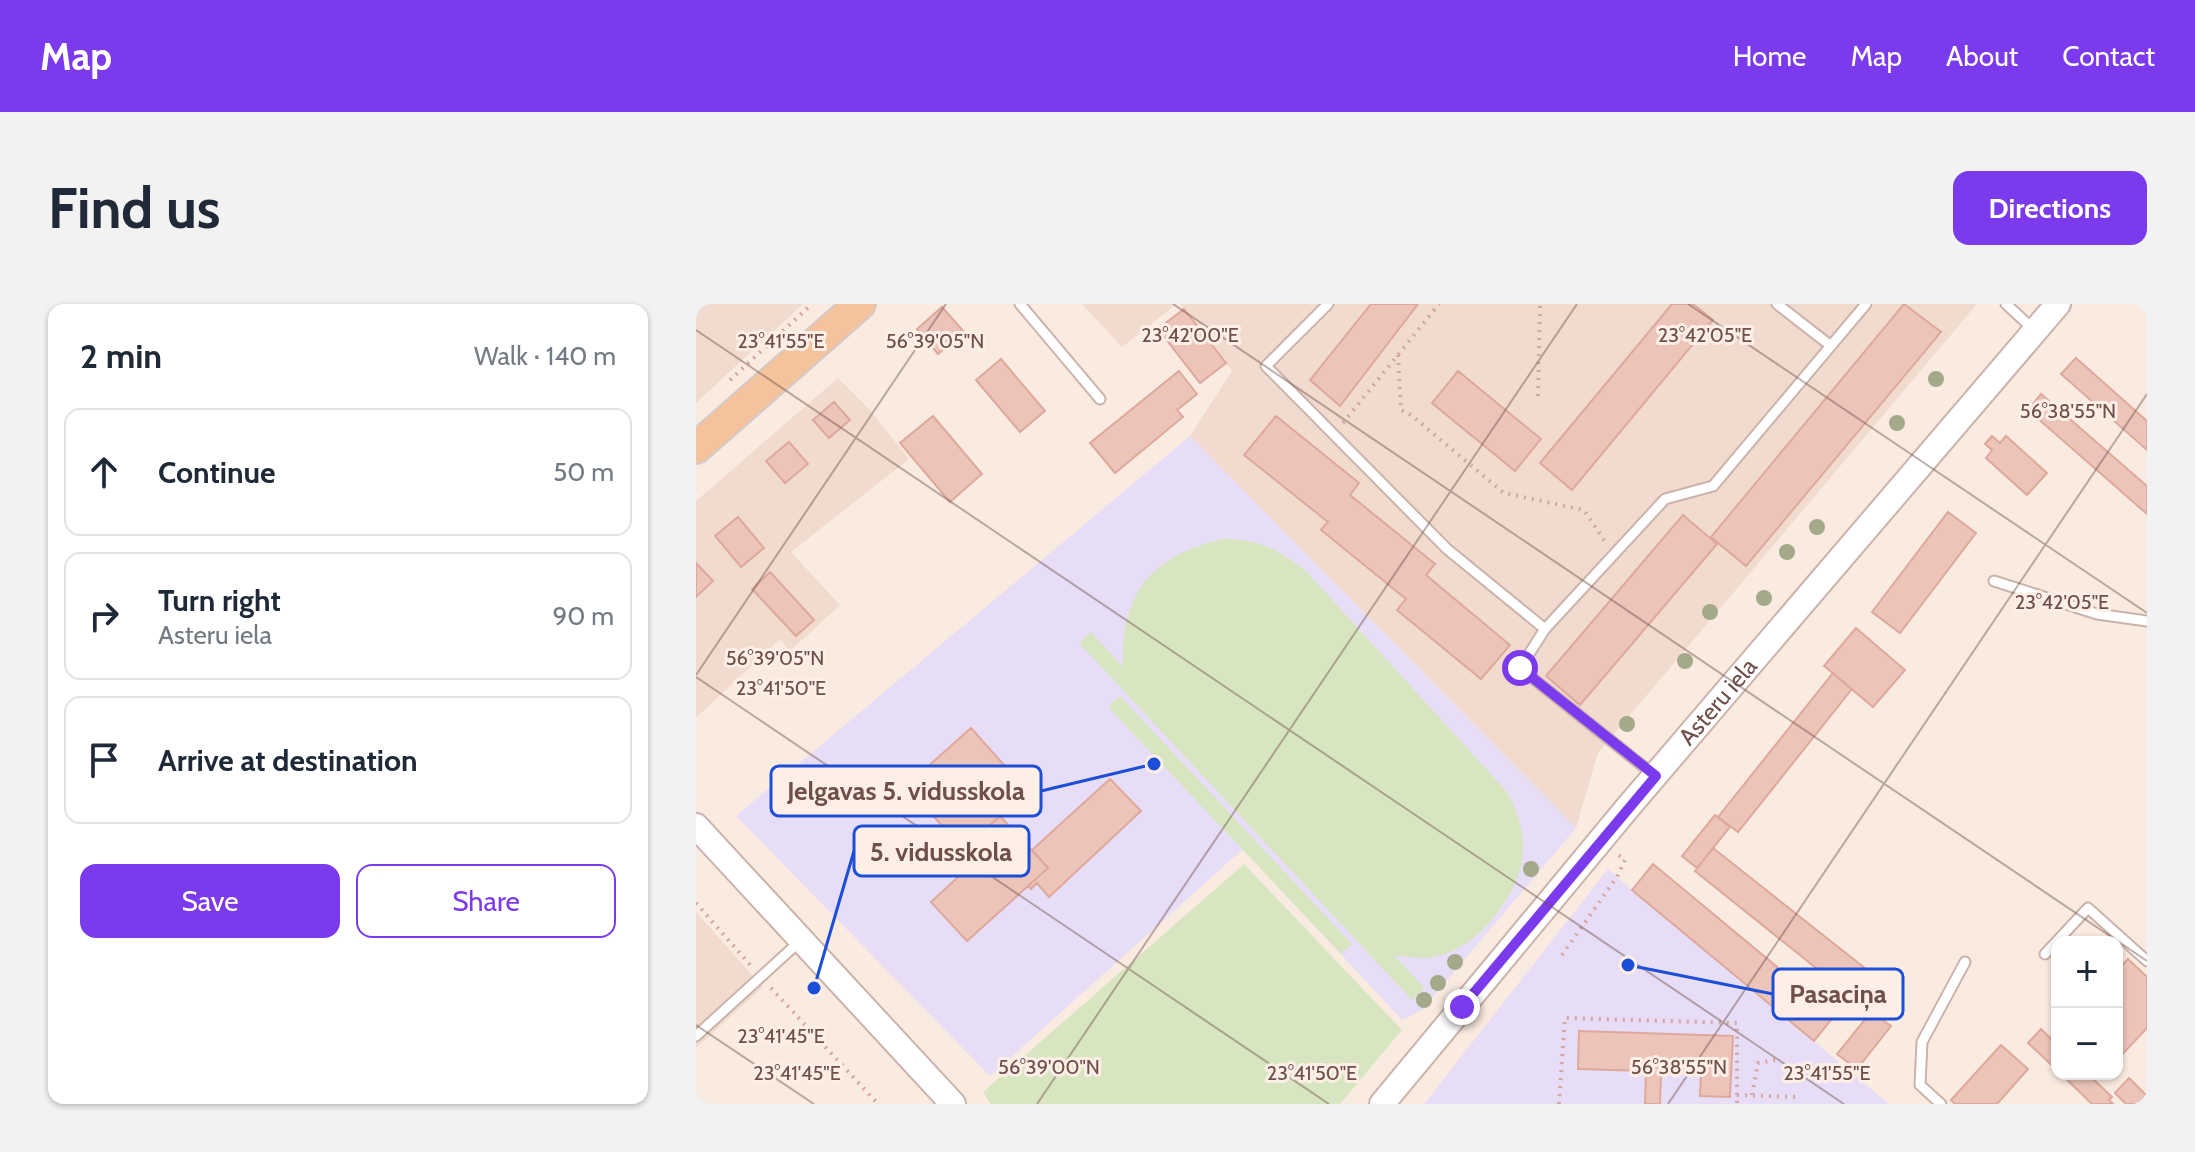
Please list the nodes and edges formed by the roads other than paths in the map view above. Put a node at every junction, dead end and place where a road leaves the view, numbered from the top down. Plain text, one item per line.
1 (860, 304) edge
2 (1020, 304) edge
3 (1328, 304) edge
4 (1777, 304) edge
5 (1866, 304) edge
6 (2006, 304) edge
7 (2058, 304) edge
8 (2034, 330) junction
9 (1831, 346) junction
10 (1100, 399) dead end
11 (696, 448) edge
12 (1994, 581) dead end
13 (2147, 621) edge
14 (1545, 629) junction
15 (1656, 776) junction
16 (696, 826) edge
17 (801, 940) junction
18 (2045, 954) dead end
19 (2147, 961) edge
20 (1965, 962) dead end
21 (696, 1036) edge
22 (953, 1104) edge
23 (1382, 1104) edge
24 (1941, 1104) edge

1 - 11 main road
2 - 10 lane
3 - 14 lane
4 - 9 lane
5 - 9 lane
6 - 8 lane
7 - 8 street, Asteru iela
8 - 15 street, Asteru iela
9 - 14 lane
12 - 13 lane
14 - 15 lane
15 - 23 street, Asteru iela
16 - 17 street
17 - 21 lane
17 - 22 street
18 - 19 lane
20 - 24 lane

